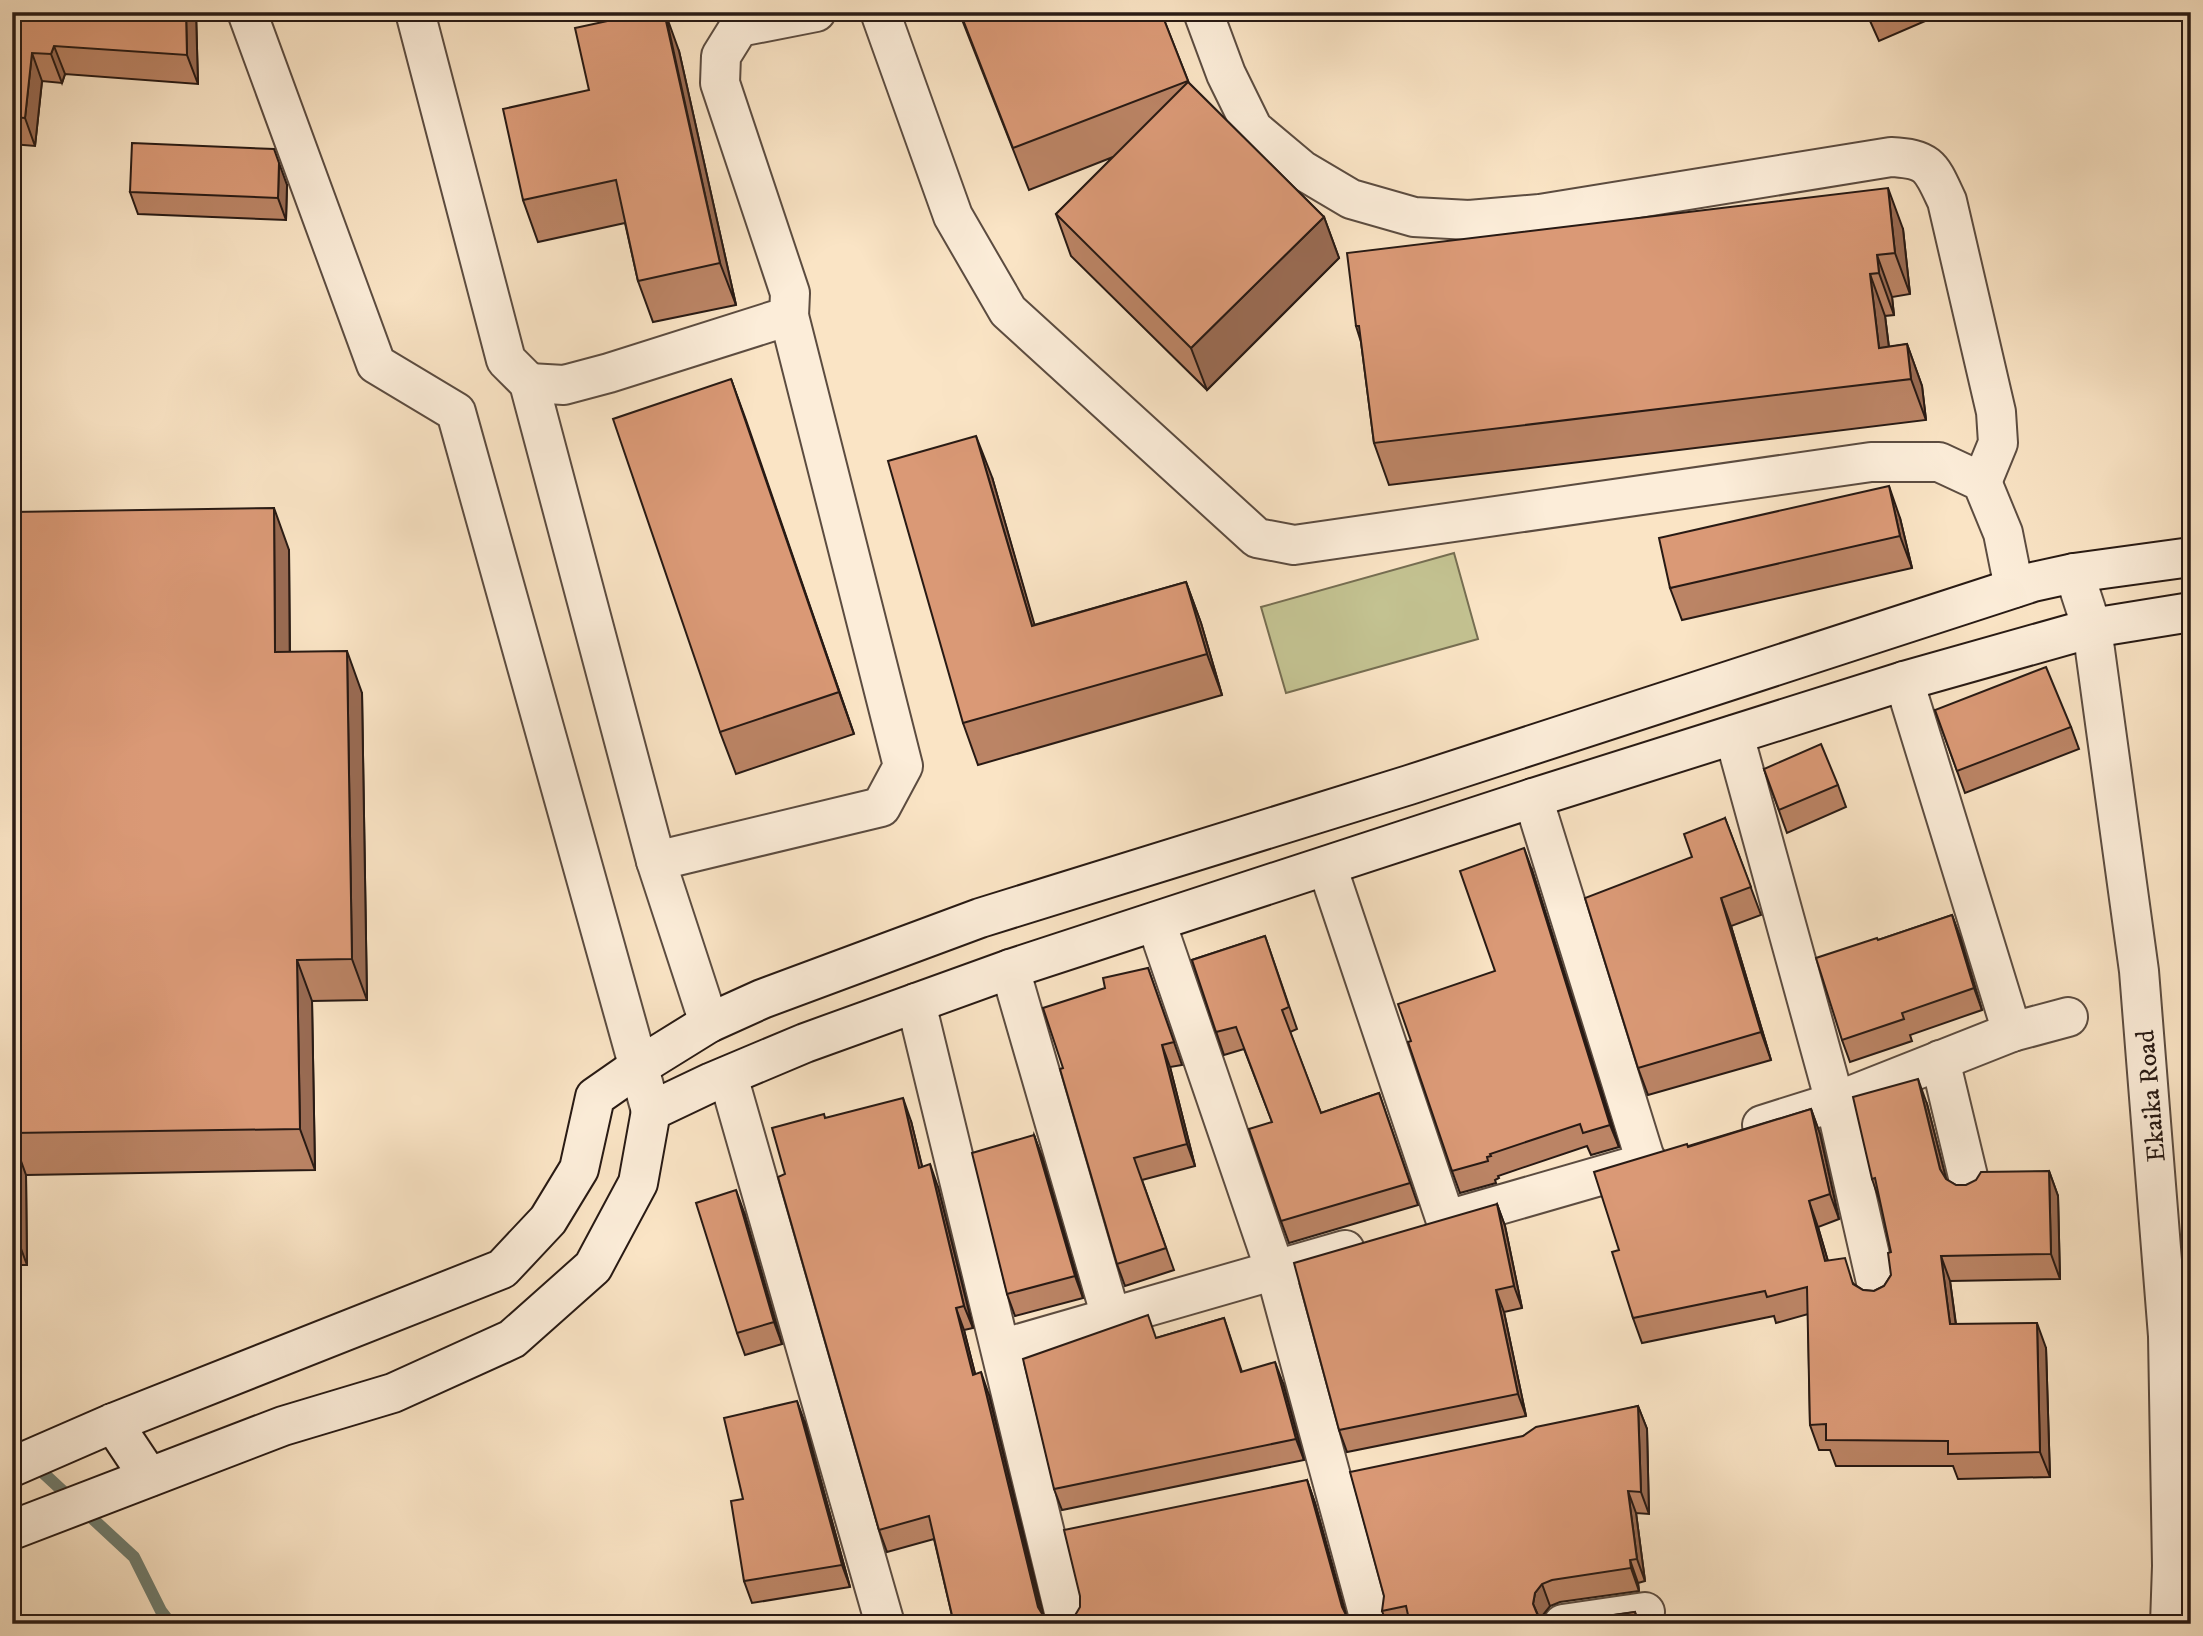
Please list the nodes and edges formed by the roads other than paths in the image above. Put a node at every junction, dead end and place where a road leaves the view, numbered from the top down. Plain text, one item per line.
1 (247, 12) edge
2 (415, 12) edge
3 (816, 12) edge
4 (880, 12) edge
5 (1203, 12) edge
6 (789, 316) junction
7 (529, 383) junction
8 (1982, 482) junction
9 (2191, 557) edge
10 (2074, 573) junction
11 (2014, 588) junction
12 (2191, 612) edge
13 (2092, 628) junction
14 (1904, 681) junction
15 (1734, 735) junction
16 (1532, 798) junction
17 (656, 860) junction
18 (1327, 866) junction
19 (1156, 922) junction
20 (1010, 969) junction
21 (916, 1003) junction
22 (2068, 1017) dead end
23 (709, 1023) junction
24 (2012, 1032) junction
25 (1940, 1060) junction
26 (638, 1067) junction
27 (728, 1076) junction
28 (1835, 1102) junction
29 (651, 1111) junction
30 (1734, 1134) edge
31 (1684, 1150) edge
32 (1646, 1162) junction
33 (1971, 1189) edge
34 (1380, 1240) edge
35 (1275, 1270) junction
36 (1879, 1295) edge
37 (1111, 1317) junction
38 (1001, 1349) junction
39 (113, 1423) junction
40 (12, 1467) edge
41 (1370, 1469) edge
42 (149, 1477) junction
43 (1317, 1480) junction
44 (1086, 1528) edge
45 (12, 1530) edge
46 (1045, 1536) junction
47 (1645, 1612) dead end
48 (885, 1624) edge
49 (1067, 1624) edge
50 (1371, 1624) edge
51 (1563, 1624) edge
52 (2170, 1624) edge

1 - 26 street
2 - 7 street
3 - 6 street
4 - 8 street
5 - 8 street
6 - 7 street
6 - 17 street
7 - 17 street
8 - 11 street
9 - 10 street
10 - 11 street
10 - 13 street, Ekaika Road
11 - 23 street
12 - 13 street
13 - 14 street
13 - 52 street, Ekaika Road
14 - 15 street
14 - 24 street
15 - 16 street
15 - 28 street
16 - 18 street
16 - 32 street
17 - 23 street
18 - 19 street
18 - 32 street
19 - 20 street
19 - 35 street
20 - 21 street
20 - 37 street
21 - 27 street
21 - 38 street
22 - 24 street
23 - 26 street
24 - 25 street
25 - 28 street
25 - 33 street
26 - 29 street
26 - 39 street
27 - 29 street
27 - 48 street
28 - 30 street
28 - 36 street
29 - 42 street
31 - 32 street
34 - 35 street
35 - 37 street
35 - 43 street
37 - 38 street
38 - 46 street
39 - 40 street
39 - 42 street
41 - 43 street
42 - 45 street
43 - 50 street
44 - 46 street
46 - 49 street
47 - 51 street

